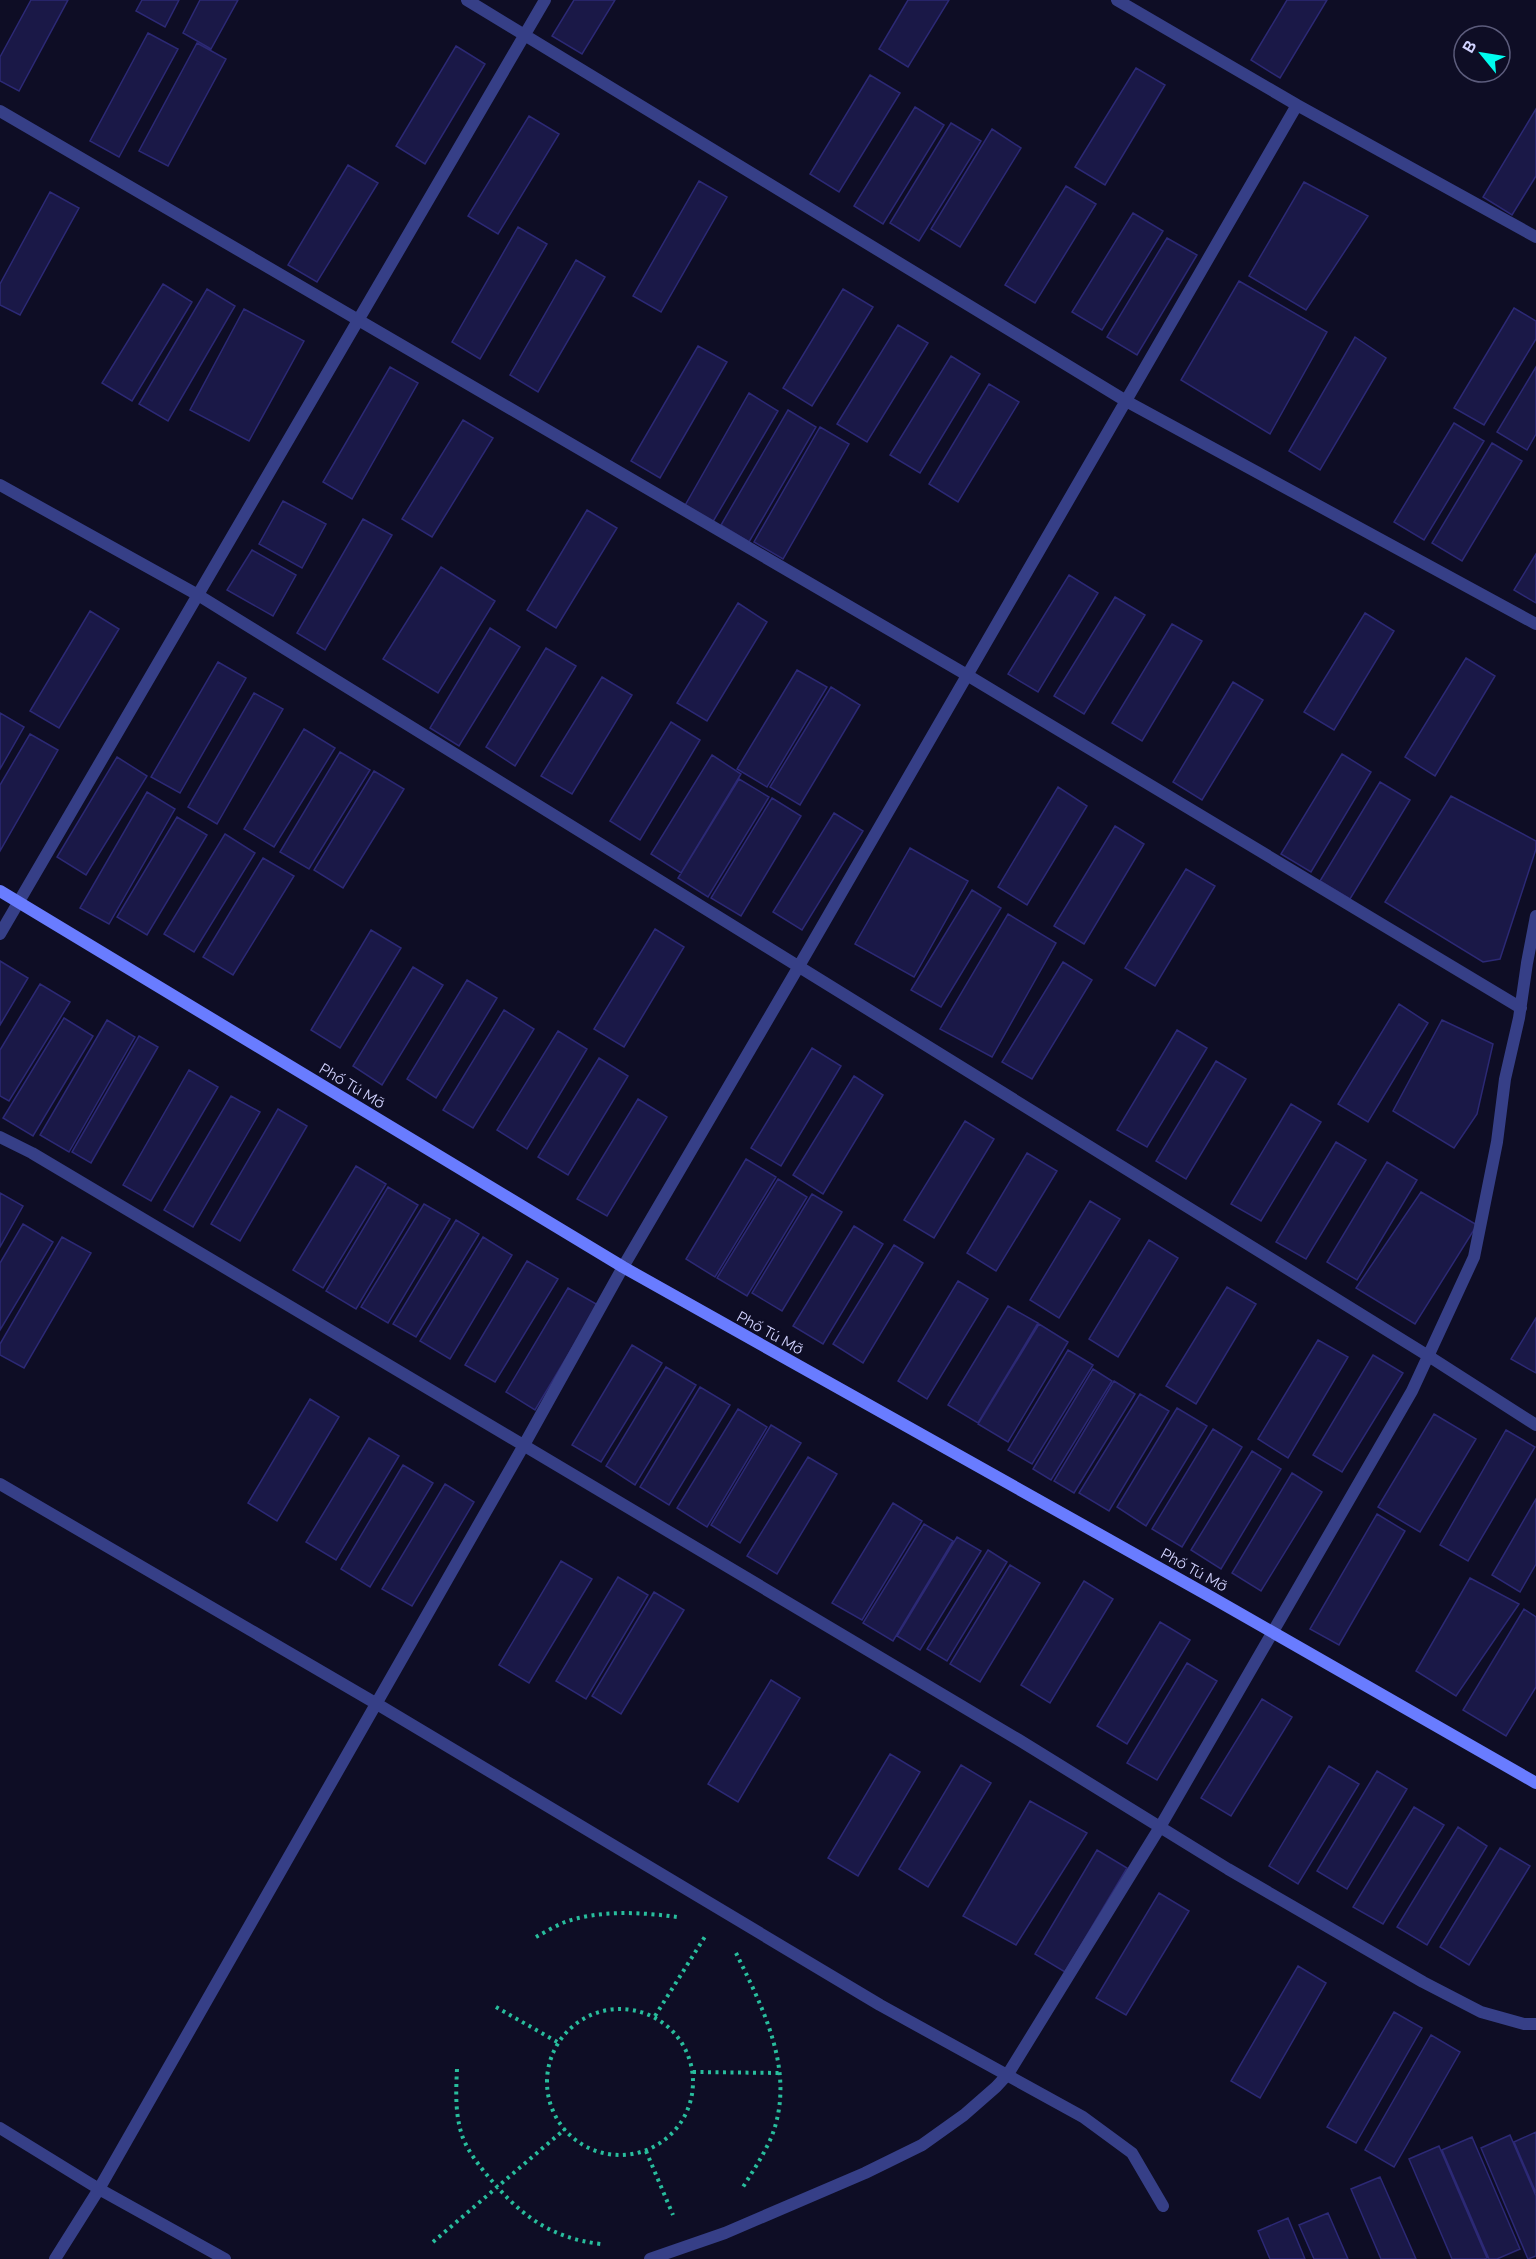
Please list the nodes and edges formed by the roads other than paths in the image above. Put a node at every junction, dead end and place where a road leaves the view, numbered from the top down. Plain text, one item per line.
1 (467, 0) edge
2 (546, 0) edge
3 (1117, 0) edge
4 (526, 34) junction
5 (1297, 105) junction
6 (0, 111) edge
7 (1536, 237) edge
8 (359, 320) junction
9 (1126, 401) junction
10 (0, 485) edge
11 (198, 595) junction
12 (1536, 624) edge
13 (967, 675) junction
14 (0, 891) edge
15 (19, 901) junction
16 (1536, 916) edge
17 (0, 934) edge
18 (1531, 963) edge
19 (799, 966) junction
20 (1521, 1008) junction
21 (0, 1137) edge
22 (622, 1268) junction
23 (1430, 1357) junction
24 (1536, 1425) edge
25 (524, 1445) junction
26 (0, 1484) edge
27 (1271, 1632) junction
28 (377, 1704) junction
29 (1536, 1783) edge
30 (1160, 1827) junction
31 (1536, 2024) edge
32 (1008, 2074) junction
33 (0, 2128) edge
34 (99, 2189) junction
35 (1163, 2206) dead end
36 (55, 2259) edge
37 (225, 2259) edge
38 (650, 2259) edge

1 - 4 street
2 - 4 street
3 - 5 street
4 - 8 street
4 - 9 street
5 - 7 street
5 - 9 street
6 - 8 street
8 - 11 street
8 - 13 street
9 - 12 street
9 - 13 street
10 - 11 street
11 - 15 street
11 - 19 street
13 - 19 street
13 - 20 street
14 - 15 main road, Phố Tú Mỡ
15 - 17 street
15 - 22 main road, Phố Tú Mỡ
16 - 18 street
18 - 20 street
19 - 22 street
19 - 23 street
20 - 23 street
21 - 25 street
22 - 25 street
22 - 27 main road, Phố Tú Mỡ
23 - 24 street
23 - 27 street
25 - 28 street
25 - 30 street
26 - 28 street
27 - 29 main road, Phố Tú Mỡ
27 - 30 street
28 - 32 street
28 - 34 street
30 - 31 street
30 - 32 street
32 - 35 street
32 - 38 street
33 - 34 street
34 - 36 street
34 - 37 street

